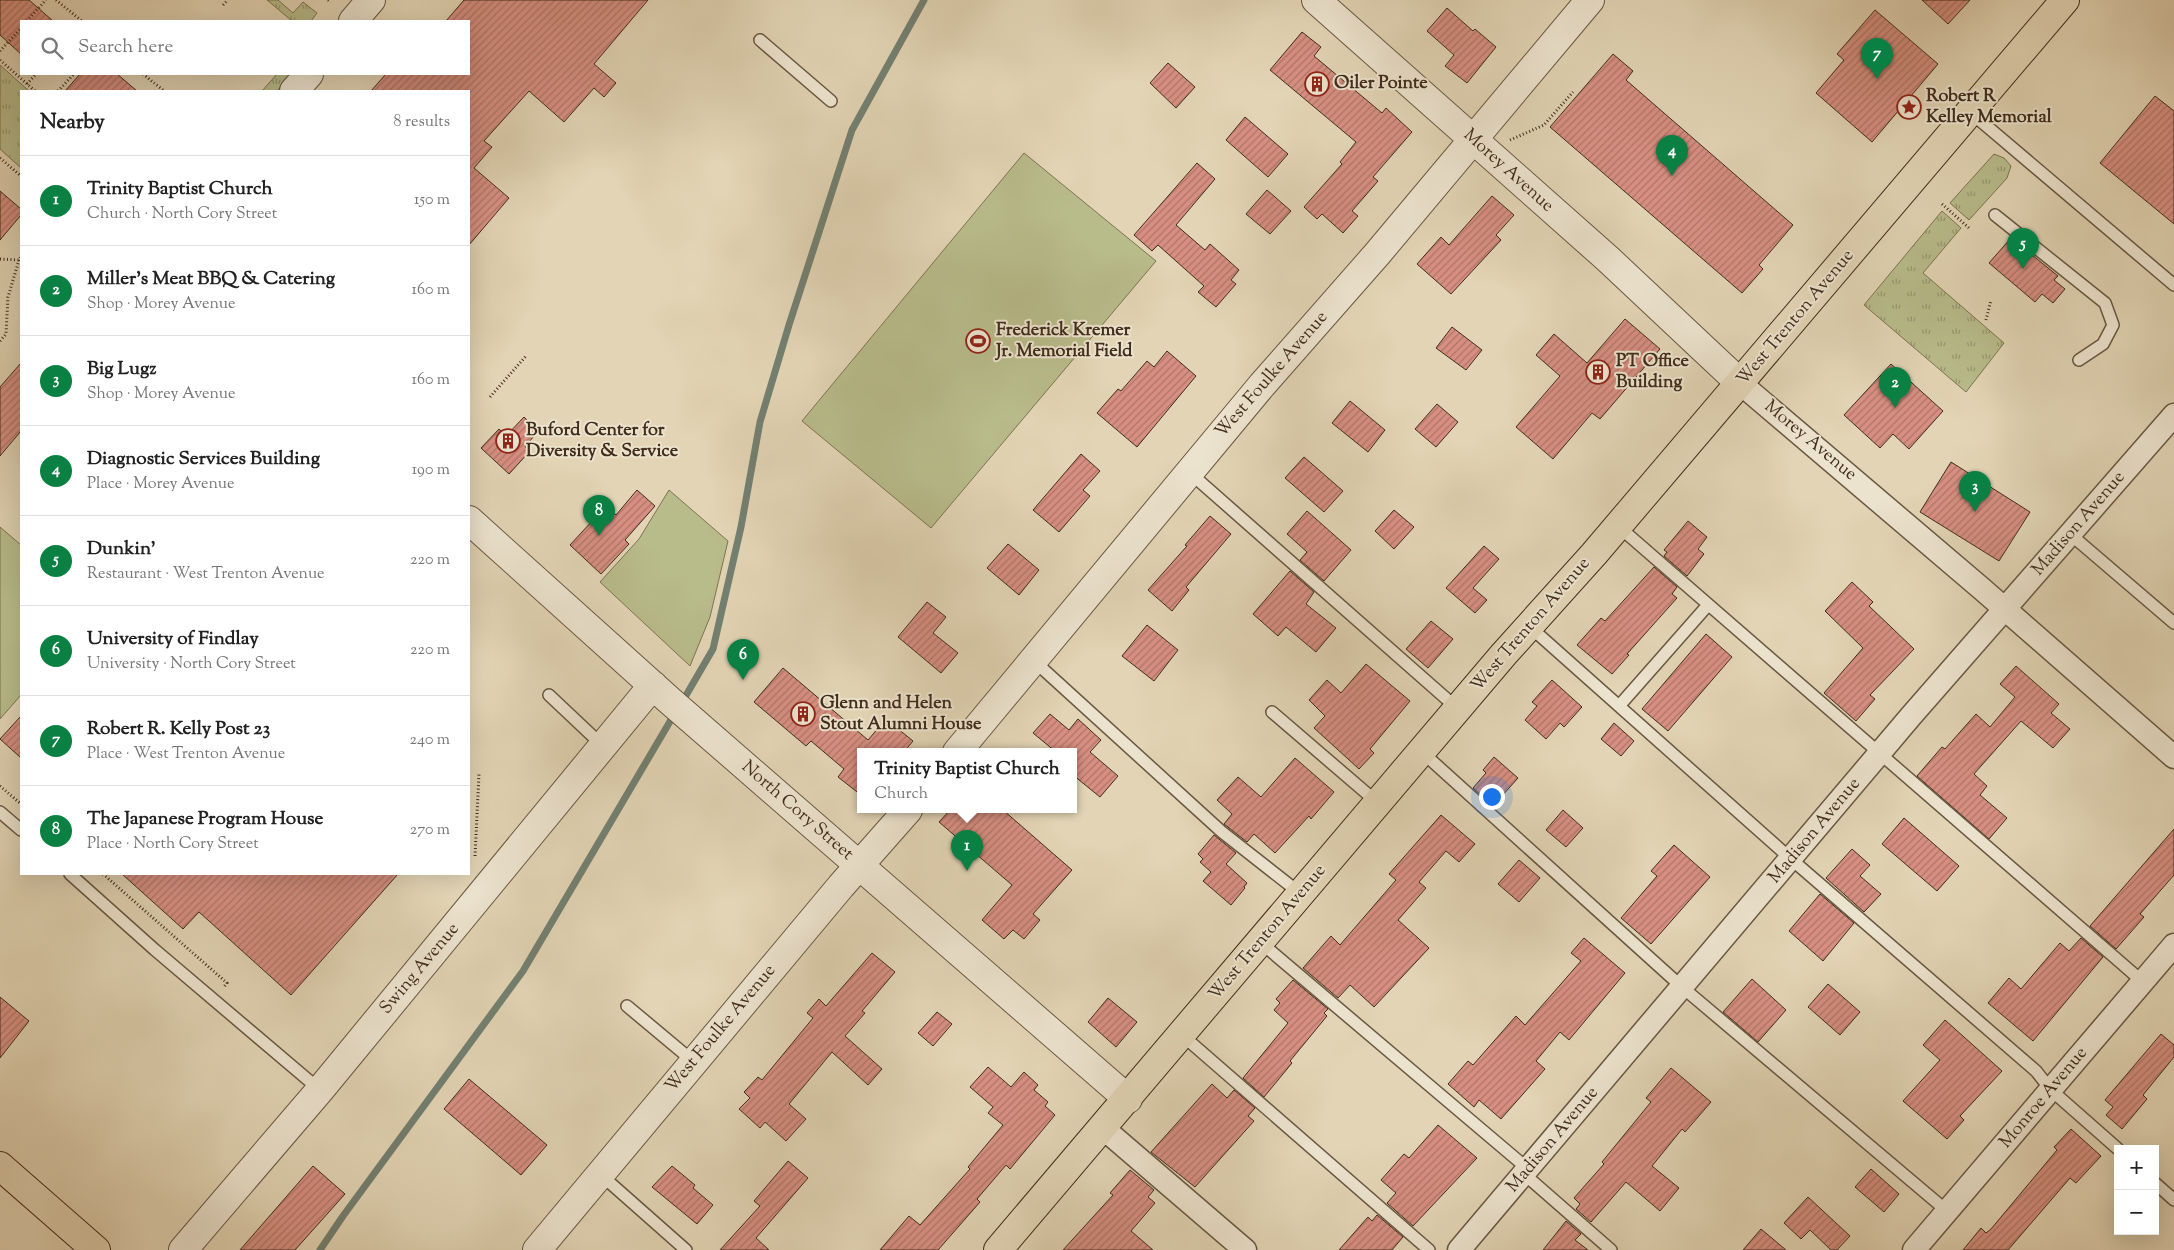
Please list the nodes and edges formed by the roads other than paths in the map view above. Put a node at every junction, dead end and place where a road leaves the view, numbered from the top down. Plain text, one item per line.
1 (371, 0) edge
2 (1316, 0) edge
3 (1590, 0) edge
4 (2065, 0) edge
5 (354, 20) edge
6 (760, 40) dead end
7 (308, 75) edge
8 (295, 90) edge
9 (831, 101) dead end
10 (1970, 112) junction
11 (1474, 140) junction
12 (1995, 215) dead end
13 (2174, 285) edge
14 (2079, 360) dead end
15 (1740, 383) junction
16 (2173, 419) edge
17 (1189, 472) junction
18 (470, 521) edge
19 (1618, 526) junction
20 (2070, 534) junction
21 (1708, 605) junction
22 (2005, 609) junction
23 (2174, 623) edge
24 (1529, 626) junction
25 (1033, 660) junction
26 (661, 692) junction
27 (549, 696) dead end
28 (1619, 706) junction
29 (1458, 709) junction
30 (1272, 712) dead end
31 (604, 747) junction
32 (960, 748) edge
33 (1422, 752) junction
34 (1880, 754) junction
35 (2174, 758) edge
36 (1378, 803) junction
37 (0, 812) edge
38 (905, 813) edge
39 (20, 829) edge
40 (1791, 859) junction
41 (859, 866) junction
42 (71, 875) edge
43 (1301, 894) junction
44 (1260, 942) junction
45 (2174, 945) edge
46 (2143, 982) junction
47 (1682, 987) junction
48 (627, 1006) dead end
49 (1182, 1035) junction
50 (694, 1062) junction
51 (320, 1090) junction
52 (2050, 1090) junction
53 (1128, 1098) junction
54 (1103, 1128) junction
55 (2114, 1146) edge
56 (0, 1166) edge
57 (1526, 1172) junction
58 (600, 1174) junction
59 (2159, 1187) edge
60 (2174, 1200) edge
61 (1947, 1212) junction
62 (96, 1250) edge
63 (183, 1250) edge
64 (536, 1250) edge
65 (686, 1250) edge
66 (998, 1250) edge
67 (1245, 1250) edge
68 (1429, 1250) edge
69 (1459, 1250) edge
70 (1612, 1250) edge
71 (1914, 1250) edge

1 - 5 street
2 - 11 street, Morey Avenue
3 - 11 street, West Foulke Avenue
4 - 10 main road, West Trenton Avenue
6 - 9 lane
7 - 8 street
10 - 13 lane
10 - 15 main road, West Trenton Avenue
11 - 15 street, Morey Avenue
11 - 17 street, West Foulke Avenue
12 - 14 lane
15 - 19 main road, West Trenton Avenue
15 - 22 street, Morey Avenue
16 - 20 street, Madison Avenue
17 - 25 street, West Foulke Avenue
17 - 29 lane
18 - 26 street, North Cory Street
19 - 21 lane
19 - 24 main road, West Trenton Avenue
20 - 22 street, Madison Avenue
20 - 23 lane
21 - 28 lane
21 - 34 lane
22 - 34 street, Madison Avenue
22 - 35 street, Morey Avenue
24 - 28 lane
24 - 29 main road, West Trenton Avenue
25 - 32 street, West Foulke Avenue
25 - 43 lane
26 - 31 street, Swing Avenue
26 - 41 street, North Cory Street
27 - 31 lane
28 - 40 lane
29 - 33 main road, West Trenton Avenue
30 - 36 lane
31 - 51 street, Swing Avenue
33 - 36 main road, West Trenton Avenue
33 - 47 lane
34 - 40 street, Madison Avenue
34 - 46 lane
36 - 43 main road, West Trenton Avenue
37 - 39 lane
38 - 41 street, West Foulke Avenue
40 - 47 street, Madison Avenue
40 - 52 lane
41 - 50 street, West Foulke Avenue
41 - 53 street, North Cory Street
42 - 51 lane
43 - 44 main road, West Trenton Avenue
44 - 49 main road, West Trenton Avenue
44 - 57 lane
45 - 46 street, Monroe Avenue
46 - 52 street, Monroe Avenue
47 - 57 street, Madison Avenue
47 - 61 lane
48 - 50 lane
49 - 53 main road, West Trenton Avenue
49 - 68 lane
50 - 58 street, West Foulke Avenue
51 - 63 street, Swing Avenue
52 - 55 lane
52 - 61 street, Monroe Avenue
53 - 54 main road, West Trenton Avenue
54 - 66 main road, West Trenton Avenue
54 - 67 street
56 - 62 main road
57 - 69 street, Madison Avenue
57 - 70 lane
58 - 64 street, West Foulke Avenue
58 - 65 lane
59 - 60 lane
61 - 71 street, Monroe Avenue

